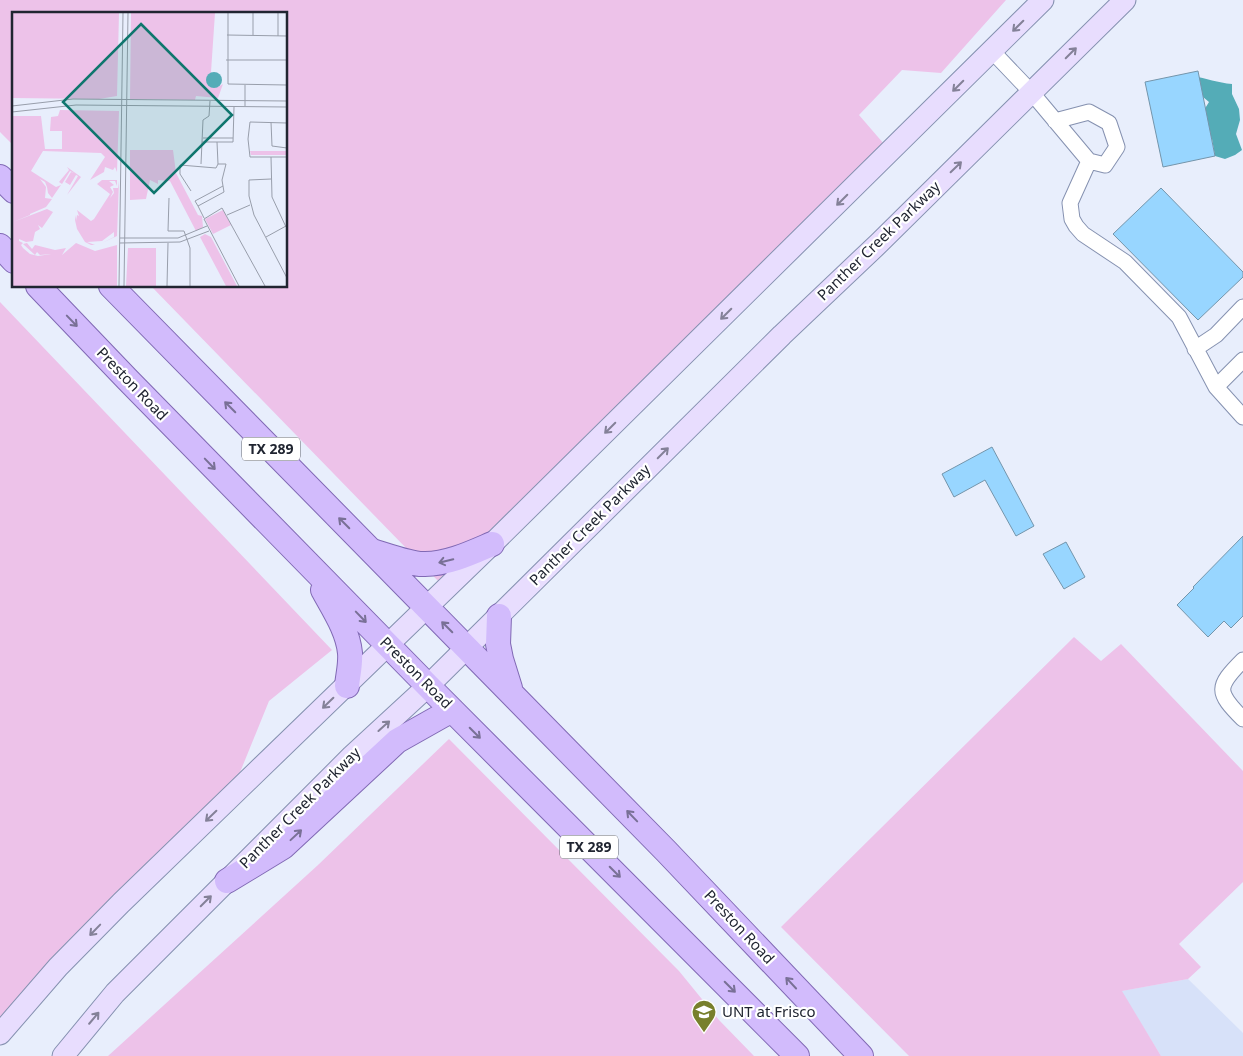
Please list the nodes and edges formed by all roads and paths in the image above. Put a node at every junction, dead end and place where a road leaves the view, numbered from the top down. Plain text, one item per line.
1 (1043, 0) edge
2 (1125, 0) edge
3 (992, 51) junction
4 (1032, 93) junction
5 (1055, 121) junction
6 (1090, 161) junction
7 (0, 177) edge
8 (12, 189) edge
9 (0, 246) edge
10 (12, 259) edge
11 (40, 288) edge
12 (113, 288) edge
13 (1243, 307) edge
14 (1195, 349) junction
15 (1243, 360) edge
16 (1216, 387) junction
17 (1243, 417) edge
18 (492, 544) junction
19 (372, 551) junction
20 (309, 565) junction
21 (427, 607) junction
22 (498, 616) junction
23 (388, 645) junction
24 (466, 647) junction
25 (1243, 660) edge
26 (346, 686) junction
27 (428, 686) junction
28 (512, 694) junction
29 (452, 710) junction
30 (1243, 719) edge
31 (226, 881) junction
32 (0, 1034) edge
33 (62, 1056) edge
34 (797, 1056) edge
35 (861, 1056) edge

1 -> 3 main road
4 -> 2 main road, Panther Creek Parkway
3 - 4 street
3 -> 18 main road
4 - 5 street
22 -> 4 main road, Panther Creek Parkway
5 - 6 street
5 - 6 street
6 - 14 street
7 - 8 main road
9 - 10 main road
11 -> 20 main road, Preston Road / TX 289
19 -> 12 main road, Preston Road / TX 289
13 - 14 street
14 - 16 street
15 - 16 street
16 - 17 street
18 -> 19 main road
18 - 21 main road
19 - 21 main road, Preston Road / TX 289
20 -> 23 main road, Preston Road / TX 289
20 - 26 main road
21 - 23 main road
24 -> 21 main road, Preston Road / TX 289
22 - 24 main road, Panther Creek Parkway
22 - 28 main road
23 - 26 main road
23 - 27 main road, Preston Road / TX 289
24 - 27 main road, Panther Creek Parkway
24 - 28 main road, Preston Road / TX 289
25 - 30 street
26 -> 32 main road
27 - 29 main road, Preston Road / TX 289
31 -> 27 main road, Panther Creek Parkway
35 -> 28 main road, Preston Road / TX 289
31 -> 29 main road
29 -> 34 main road, Preston Road / TX 289
33 -> 31 main road, Panther Creek Parkway

